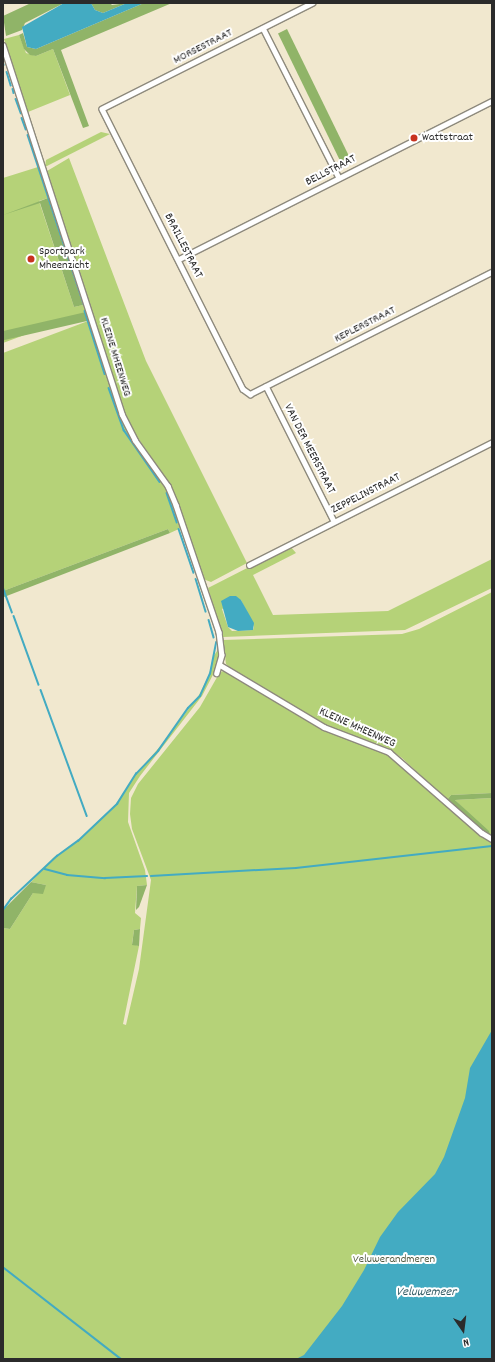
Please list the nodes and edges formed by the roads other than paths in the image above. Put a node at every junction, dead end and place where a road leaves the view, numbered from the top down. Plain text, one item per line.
1 (313, 3) edge
2 (263, 28) junction
3 (3, 45) edge
4 (492, 101) edge
5 (102, 109) joint
6 (339, 178) junction
7 (179, 259) junction
8 (492, 272) edge
9 (266, 386) junction
10 (246, 392) joint
11 (492, 442) edge
12 (334, 521) junction
13 (249, 565) dead end
14 (220, 665) junction
15 (217, 673) dead end
16 (492, 839) edge

1 - 2 street, MORSESTRAAT
2 - 5 street, MORSESTRAAT
2 - 6 street
3 - 14 street, KLEINE MHEENWEG
4 - 6 street, BELLSTRAAT
5 - 7 street, BRAILLESTRAAT
6 - 7 street, BELLSTRAAT
7 - 10 street, BRAILLESTRAAT
8 - 9 street, KEPLERSTRAAT
9 - 10 street, KEPLERSTRAAT
9 - 12 street, VAN DER MEERSTRAAT
11 - 12 street, ZEPPELINSTRAAT
12 - 13 street, ZEPPELINSTRAAT
14 - 15 street, KLEINE MHEENWEG
14 - 16 street, KLEINE MHEENWEG

